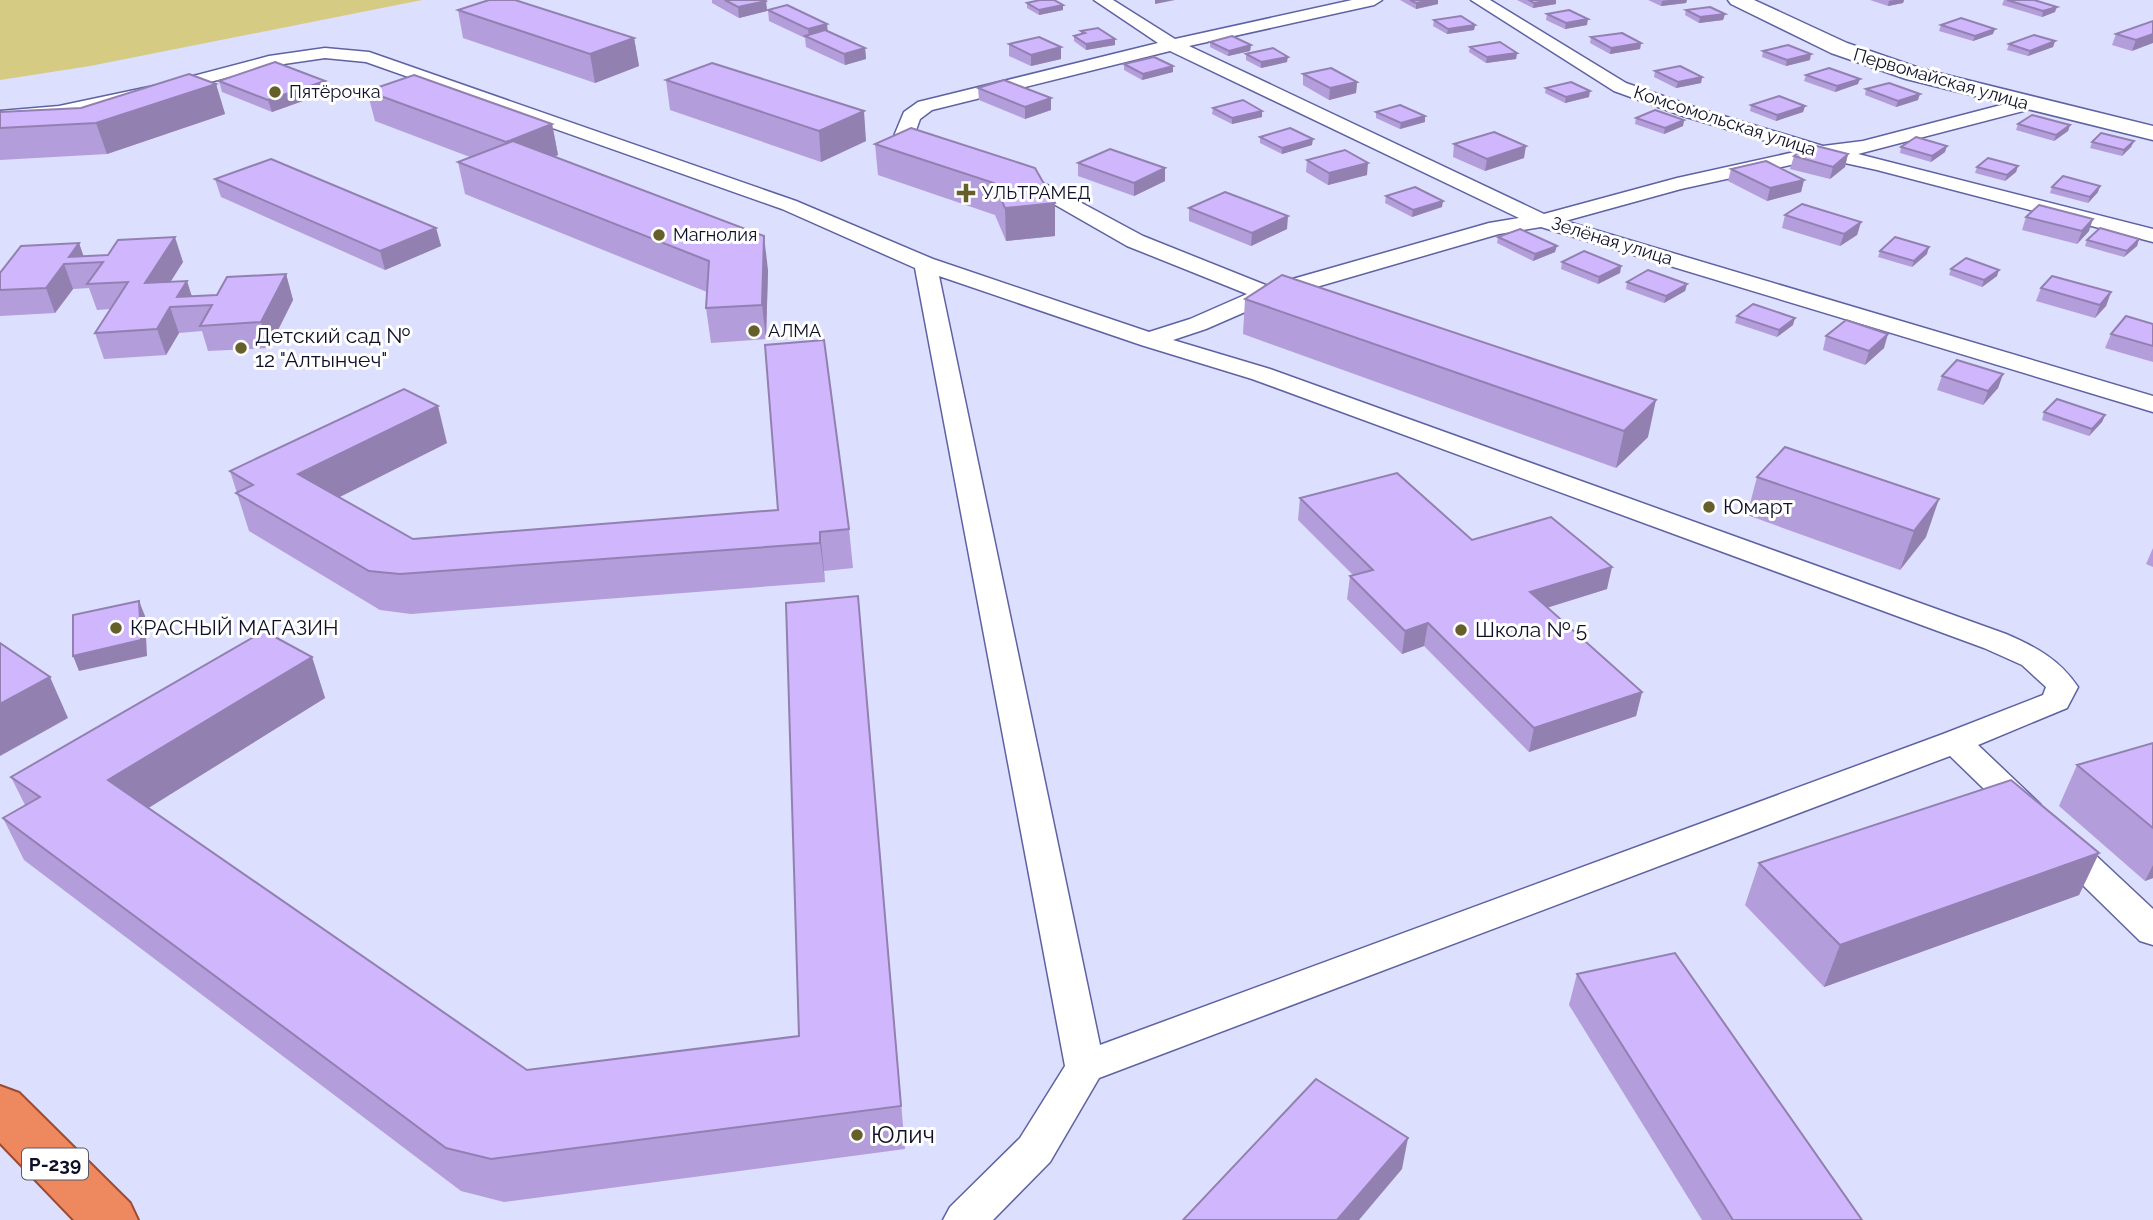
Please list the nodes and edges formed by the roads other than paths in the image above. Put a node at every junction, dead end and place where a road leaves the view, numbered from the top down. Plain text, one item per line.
1 (1102, 0) edge
2 (1374, 0) edge
3 (1479, 0) edge
4 (1738, 0) edge
5 (1172, 45) junction
6 (2028, 104) junction
7 (0, 117) edge
8 (2153, 133) edge
9 (1822, 152) junction
10 (955, 156) edge
11 (994, 171) edge
12 (1542, 220) junction
13 (2153, 236) edge
14 (925, 264) junction
15 (1267, 294) junction
16 (1149, 340) junction
17 (2153, 404) edge
18 (1955, 741) junction
19 (2153, 931) edge
20 (1085, 1067) junction
21 (0, 1108) edge
22 (110, 1220) edge
23 (965, 1220) edge

1 - 5 street, Зелёная улица
2 - 5 street
3 - 9 street, Комсомольская улица
4 - 6 street, Первомайская улица
5 - 10 street
5 - 12 street, Зелёная улица
6 - 8 street, Первомайская улица
6 - 9 street
7 - 14 street
9 - 12 street
9 - 13 street, Комсомольская улица
11 - 15 street
12 - 15 street
12 - 17 street, Зелёная улица
14 - 16 street
14 - 20 street
15 - 16 street
16 - 18 street
18 - 19 street
18 - 20 street
20 - 23 street
21 - 22 highway, Р-239

